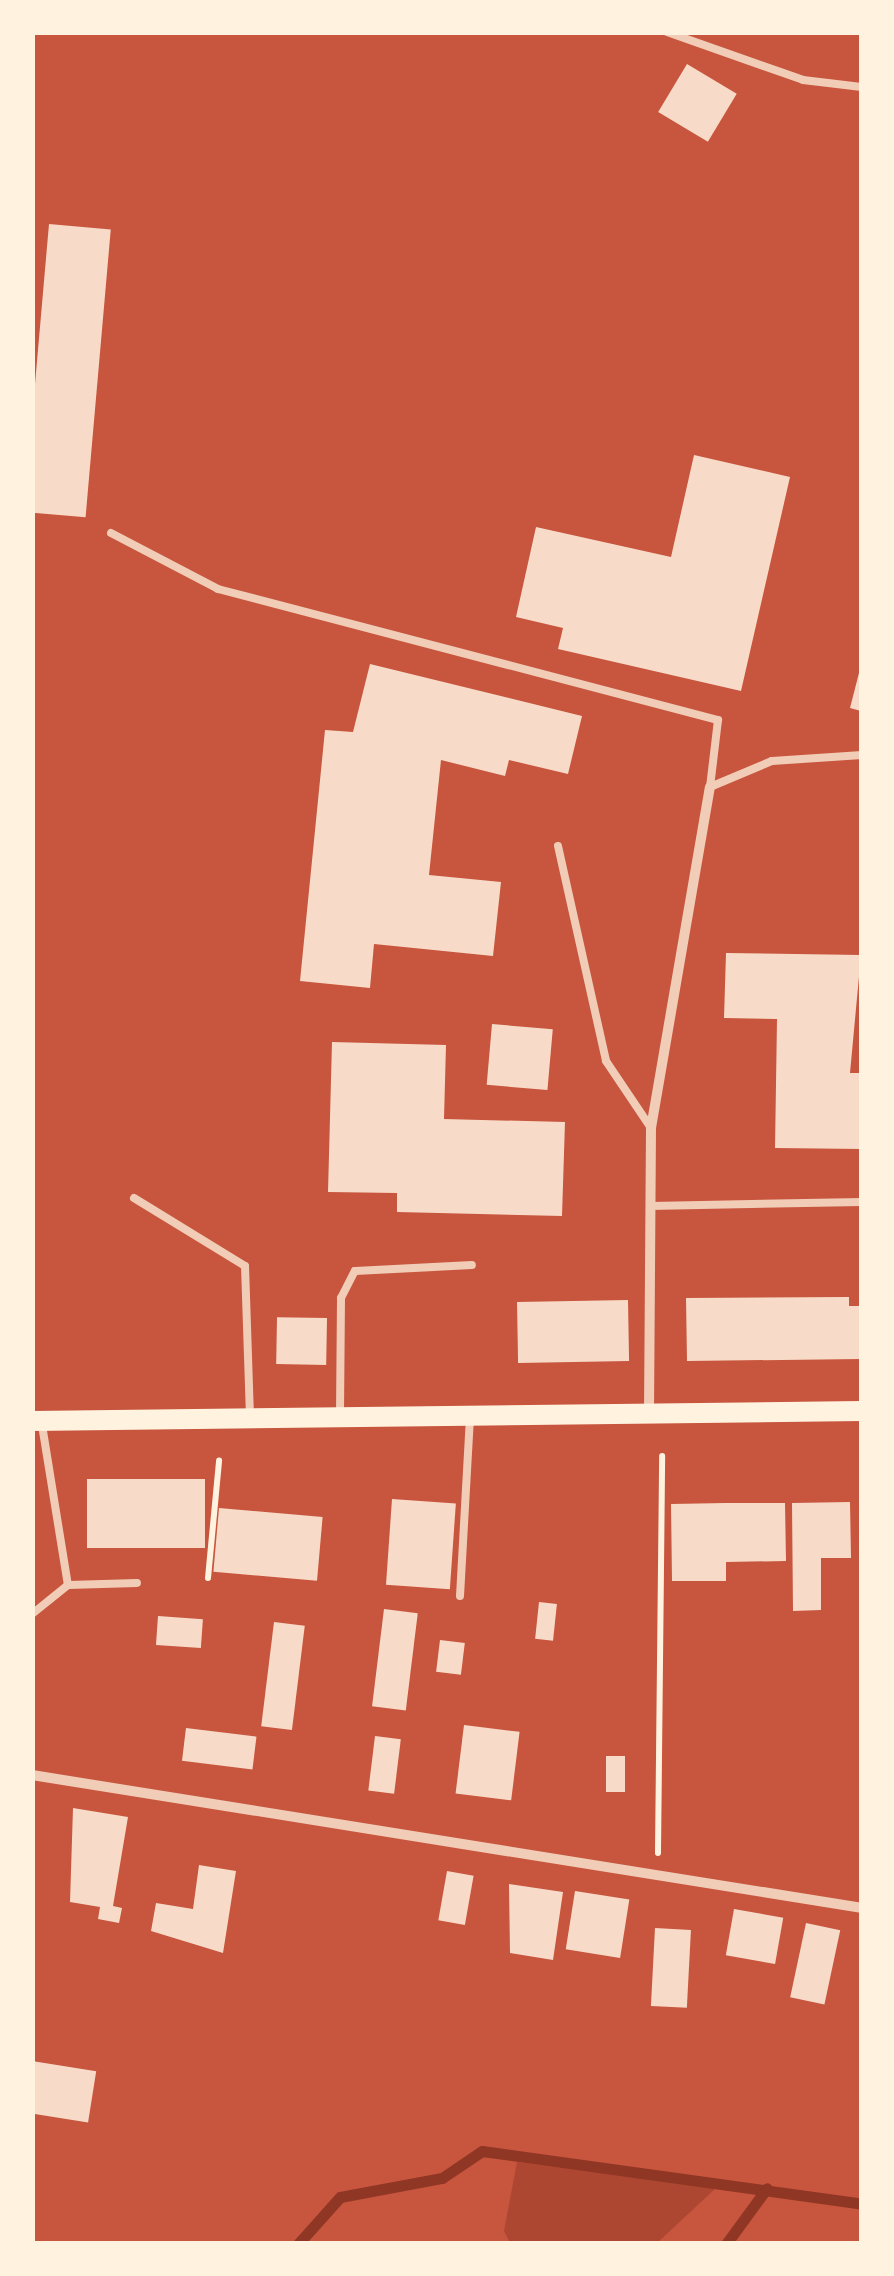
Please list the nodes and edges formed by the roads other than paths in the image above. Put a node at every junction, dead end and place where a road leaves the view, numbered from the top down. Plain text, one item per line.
1 (668, 32) edge
2 (862, 87) edge
3 (111, 533) dead end
4 (862, 755) edge
5 (710, 787) junction
6 (558, 846) dead end
7 (651, 1128) junction
8 (134, 1198) dead end
9 (862, 1202) edge
10 (650, 1206) junction
11 (472, 1265) dead end
12 (862, 1411) edge
13 (649, 1414) junction
14 (470, 1416) junction
15 (250, 1418) junction
16 (340, 1418) junction
17 (38, 1421) edge
18 (136, 1583) dead end
19 (68, 1584) junction
20 (460, 1596) dead end
21 (32, 1614) edge
22 (32, 1775) edge
23 (862, 1908) edge

1 - 2 lane
3 - 5 lane
4 - 5 lane
5 - 7 street
6 - 7 lane
7 - 10 street
8 - 15 lane
9 - 10 lane
10 - 13 street
11 - 16 lane
12 - 13 main road
13 - 14 main road
14 - 16 main road
14 - 20 lane
15 - 16 main road
15 - 17 main road
17 - 19 lane
18 - 19 lane
19 - 21 lane
22 - 23 street

